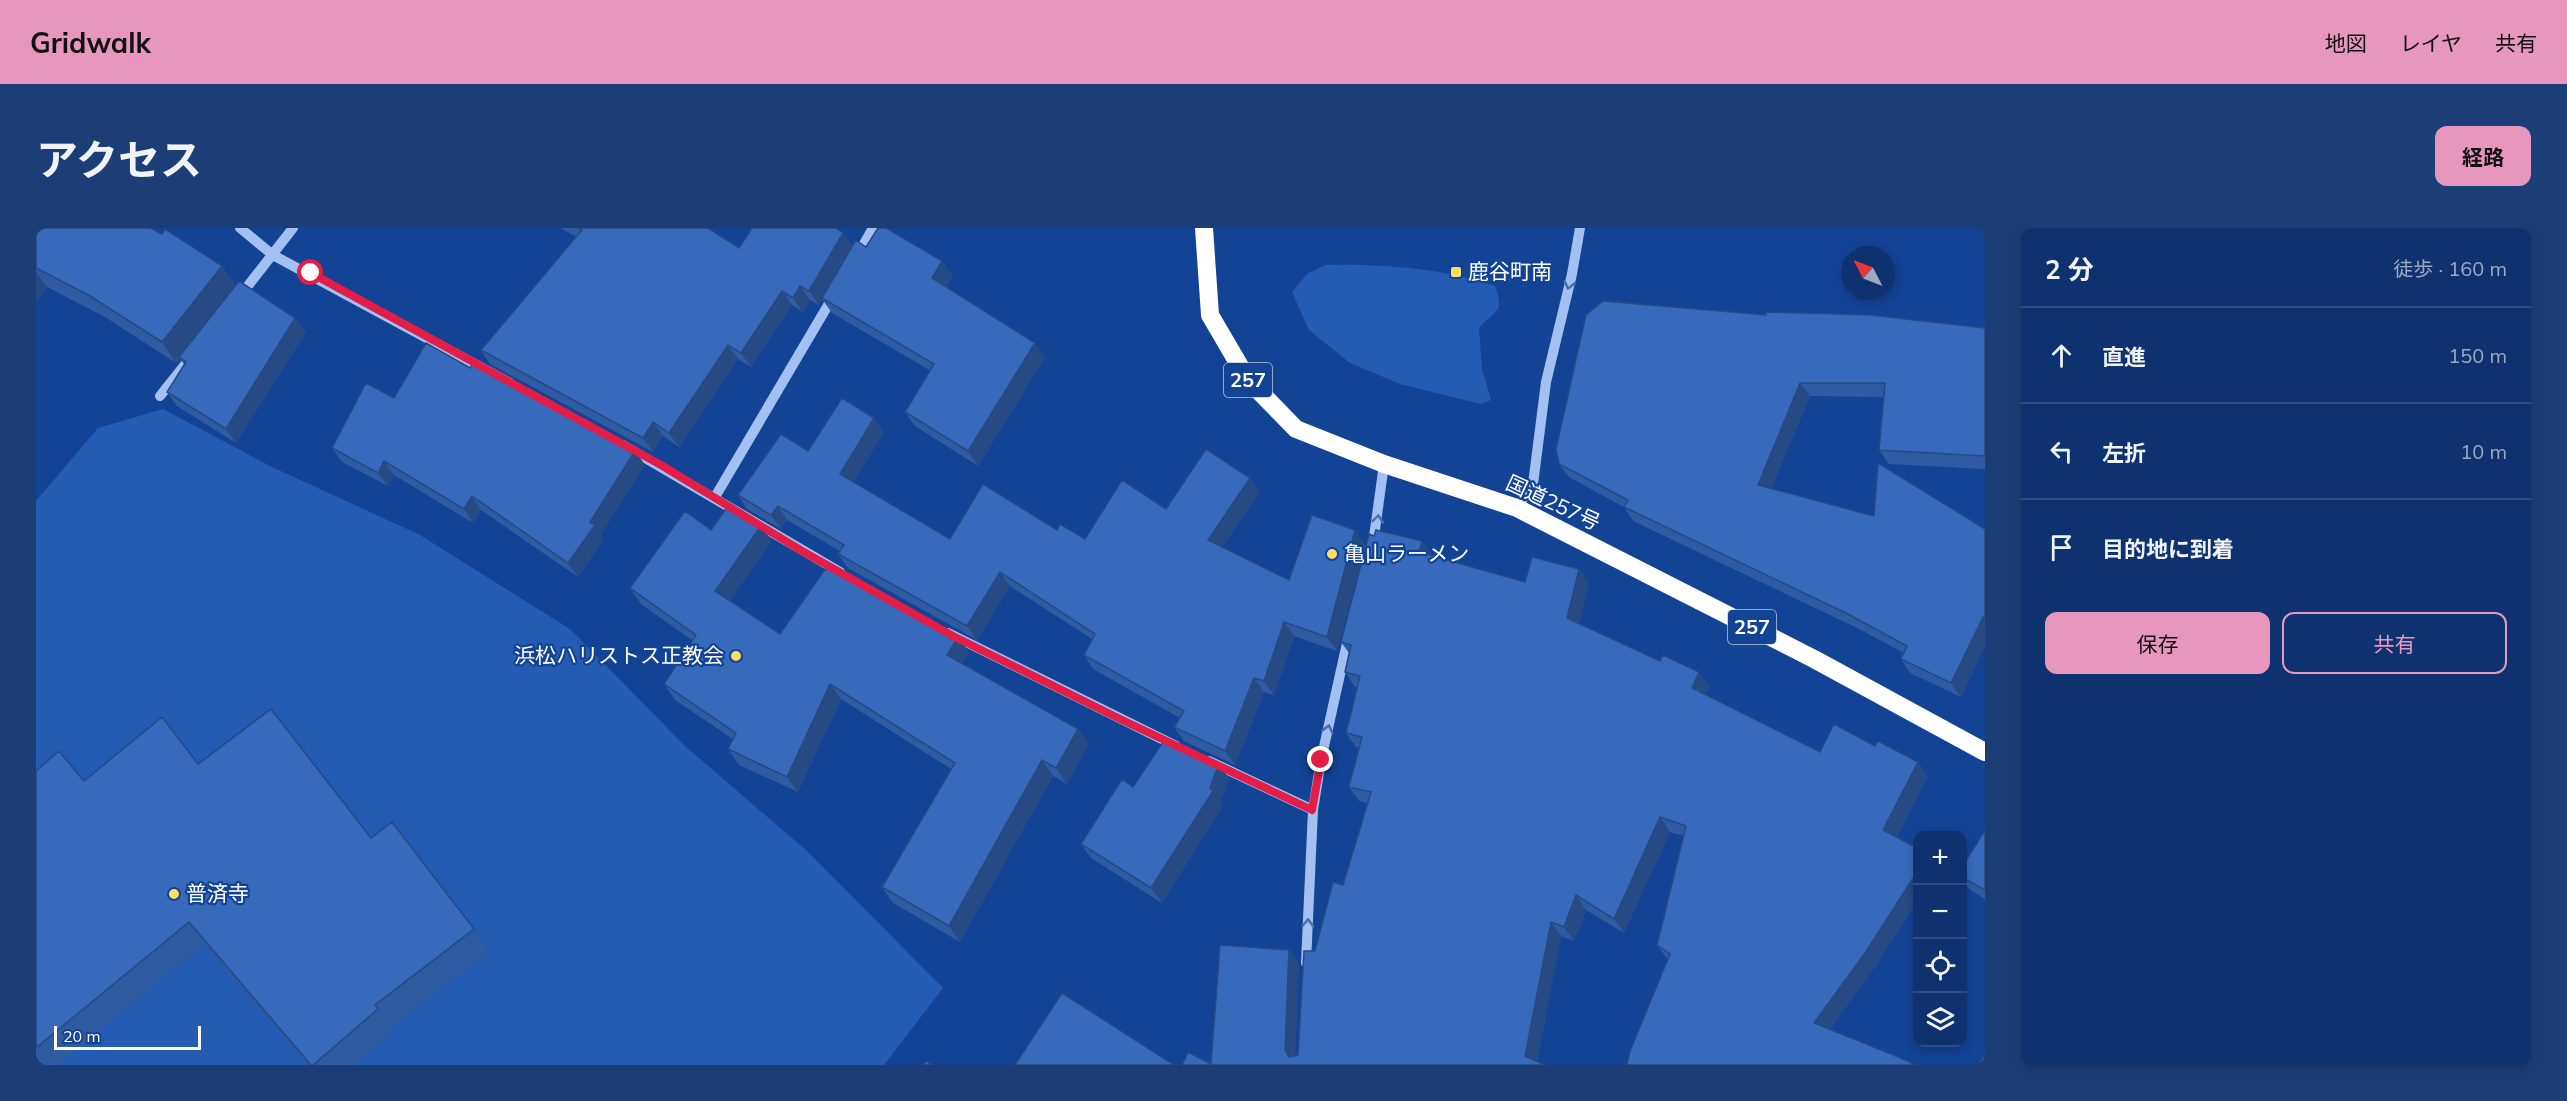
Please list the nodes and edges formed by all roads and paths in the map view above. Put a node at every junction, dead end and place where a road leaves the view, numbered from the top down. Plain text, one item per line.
1 (240, 228) edge
2 (293, 228) edge
3 (873, 228) edge
4 (1204, 228) edge
5 (1580, 228) edge
6 (273, 255) junction
7 (850, 268) edge
8 (838, 288) edge
9 (231, 308) edge
10 (195, 352) edge
11 (519, 388) edge
12 (160, 396) dead end
13 (610, 438) edge
14 (1384, 464) junction
15 (715, 497) junction
16 (1517, 508) junction
17 (1371, 552) edge
18 (852, 579) edge
19 (1350, 627) edge
20 (943, 630) edge
21 (1184, 750) edge
22 (1985, 752) edge
23 (1195, 755) edge
24 (1312, 810) junction
25 (1306, 976) edge

1 - 6 street
2 - 6 street
3 - 7 street
4 - 14 highway, 国道257号 / 257
5 -> 16 street
6 - 9 street
6 - 11 street
8 - 15 street
10 - 12 street
13 - 15 street
14 - 16 highway, 国道257号 / 257
17 -> 14 street
15 - 18 street
16 - 22 highway, 国道257号 / 257
24 -> 19 street
20 - 21 street
23 - 24 street
25 -> 24 street

